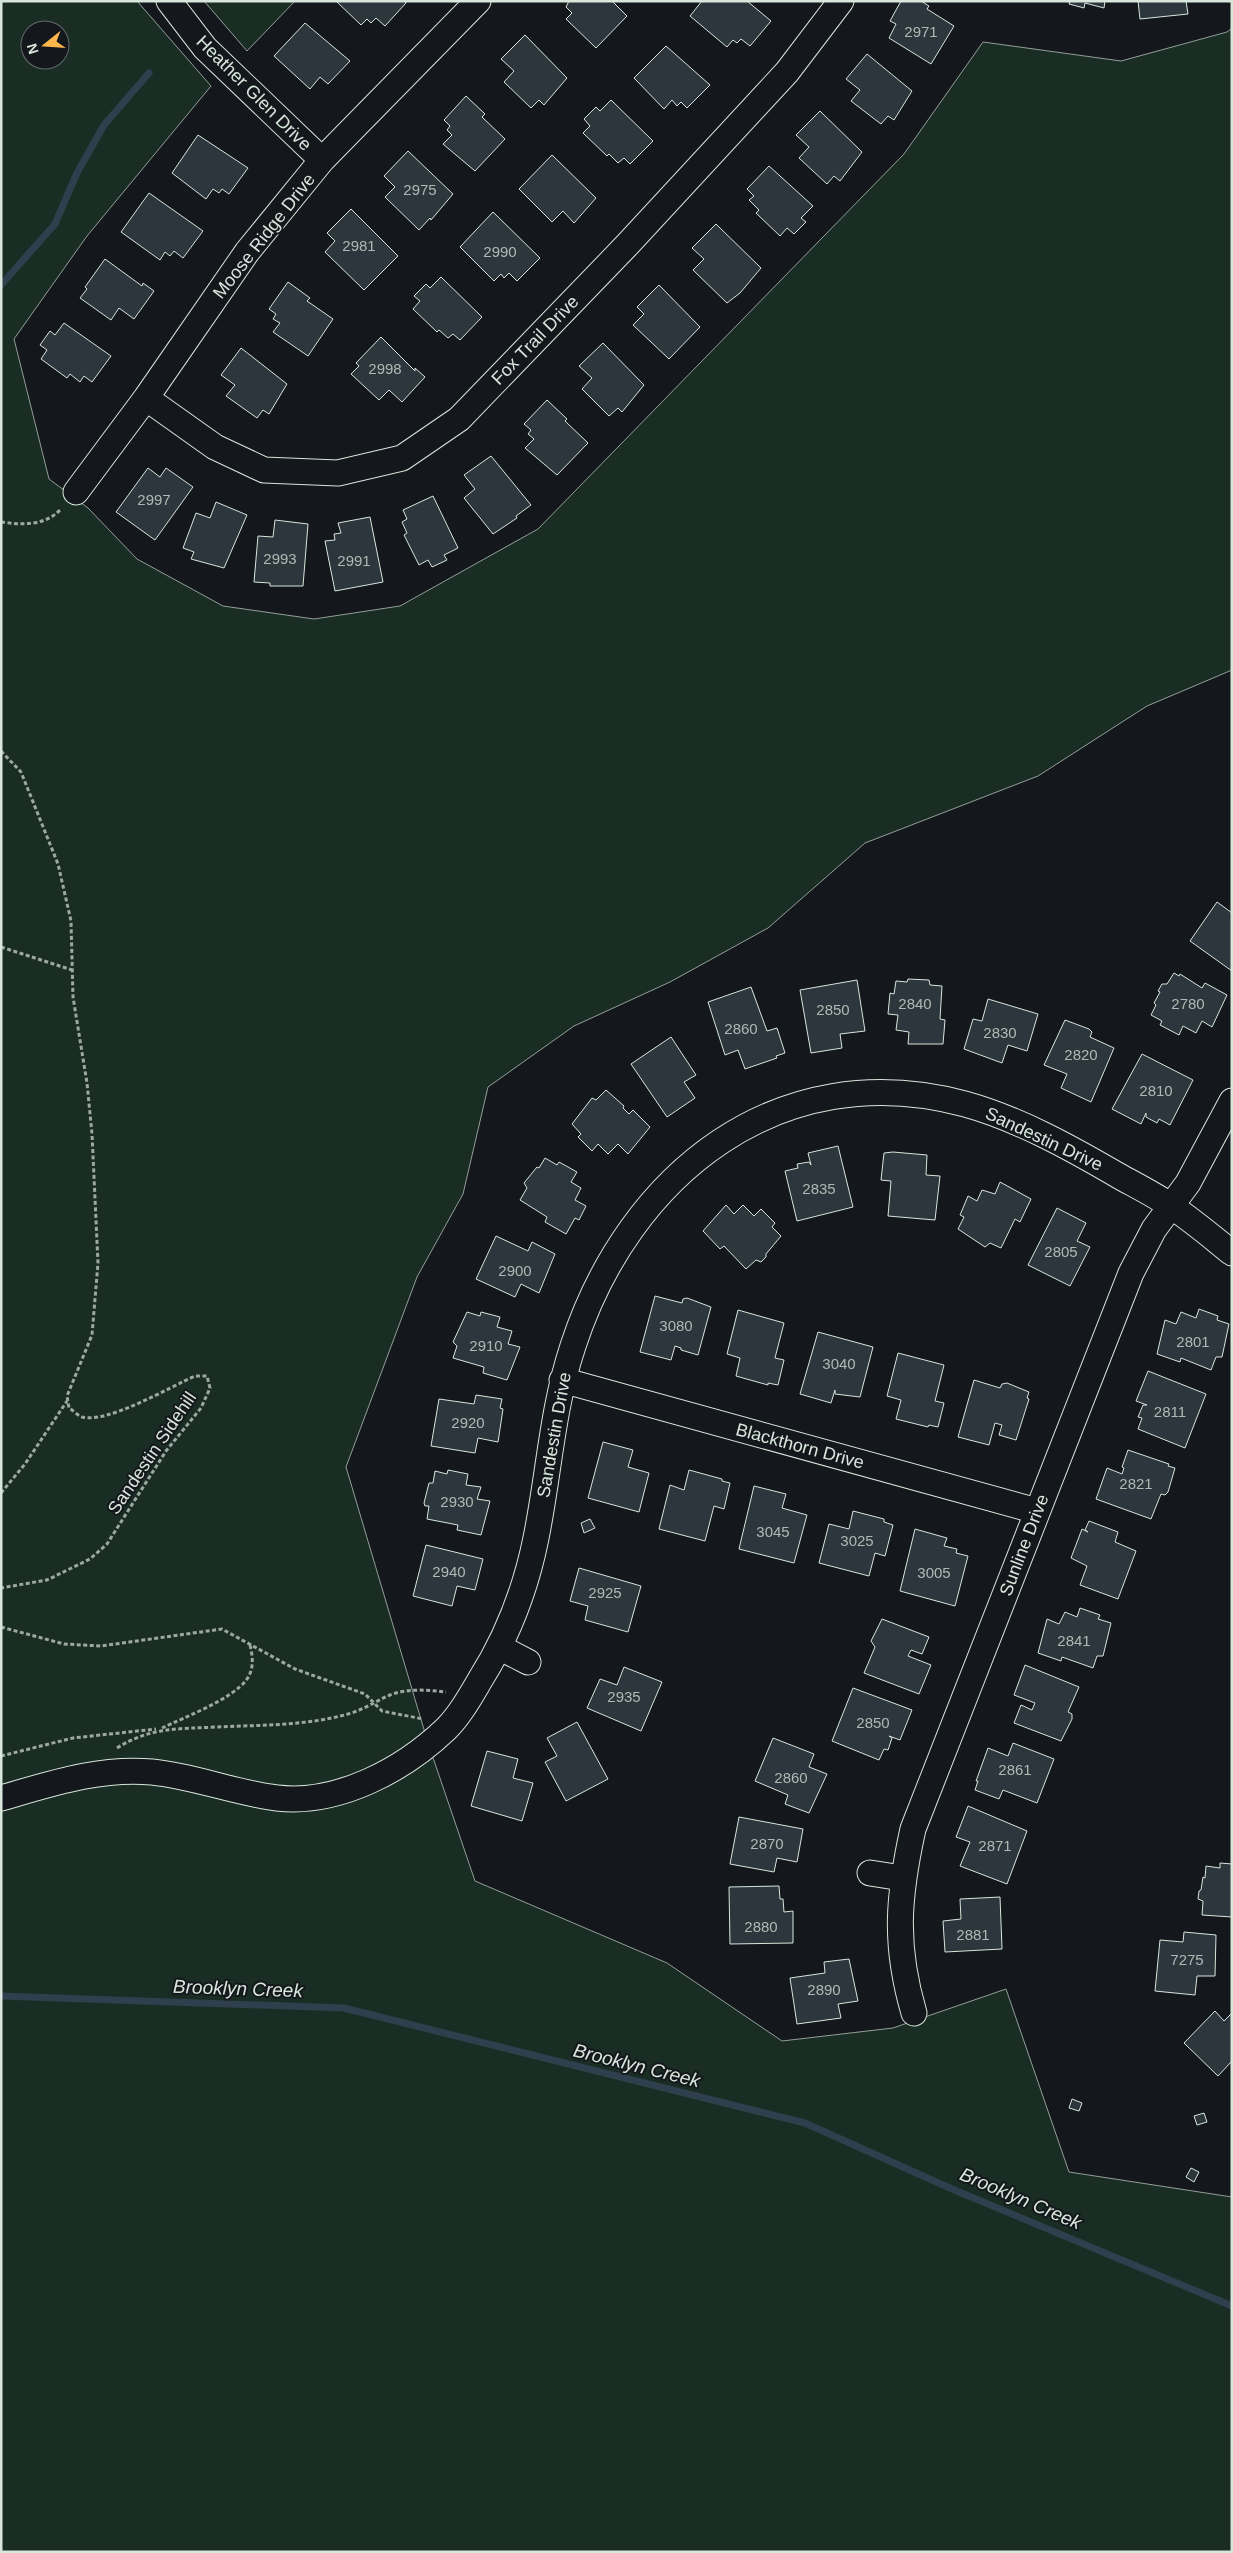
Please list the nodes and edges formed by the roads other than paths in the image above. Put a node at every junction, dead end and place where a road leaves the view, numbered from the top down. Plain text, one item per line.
1 (169, 1) edge
2 (478, 1) edge
3 (841, 1) edge
4 (322, 160) junction
5 (146, 398) junction
6 (76, 492) road end
7 (1232, 1101) edge
8 (1171, 1206) junction
9 (1232, 1253) edge
10 (562, 1380) junction
11 (1037, 1511) junction
12 (499, 1647) junction
13 (528, 1662) dead end
14 (1, 1798) edge
15 (870, 1873) dead end
16 (902, 1878) junction
17 (914, 2013) dead end

1 - 4 street, Heather Glen Drive
2 - 4 street, Moose Ridge Drive
3 - 5 street, Fox Trail Drive
4 - 5 street, Moose Ridge Drive
5 - 6 street, Moose Ridge Drive
7 - 8 street, Sunline Drive
8 - 9 street, Sandestin Drive
8 - 10 street, Sandestin Drive
8 - 11 street, Sunline Drive
10 - 11 street, Blackthorn Drive
10 - 12 street, Sandestin Drive
11 - 16 street, Sunline Drive
12 - 13 street
12 - 14 street, Sandestin Drive
15 - 16 street
16 - 17 street, Sunline Drive

